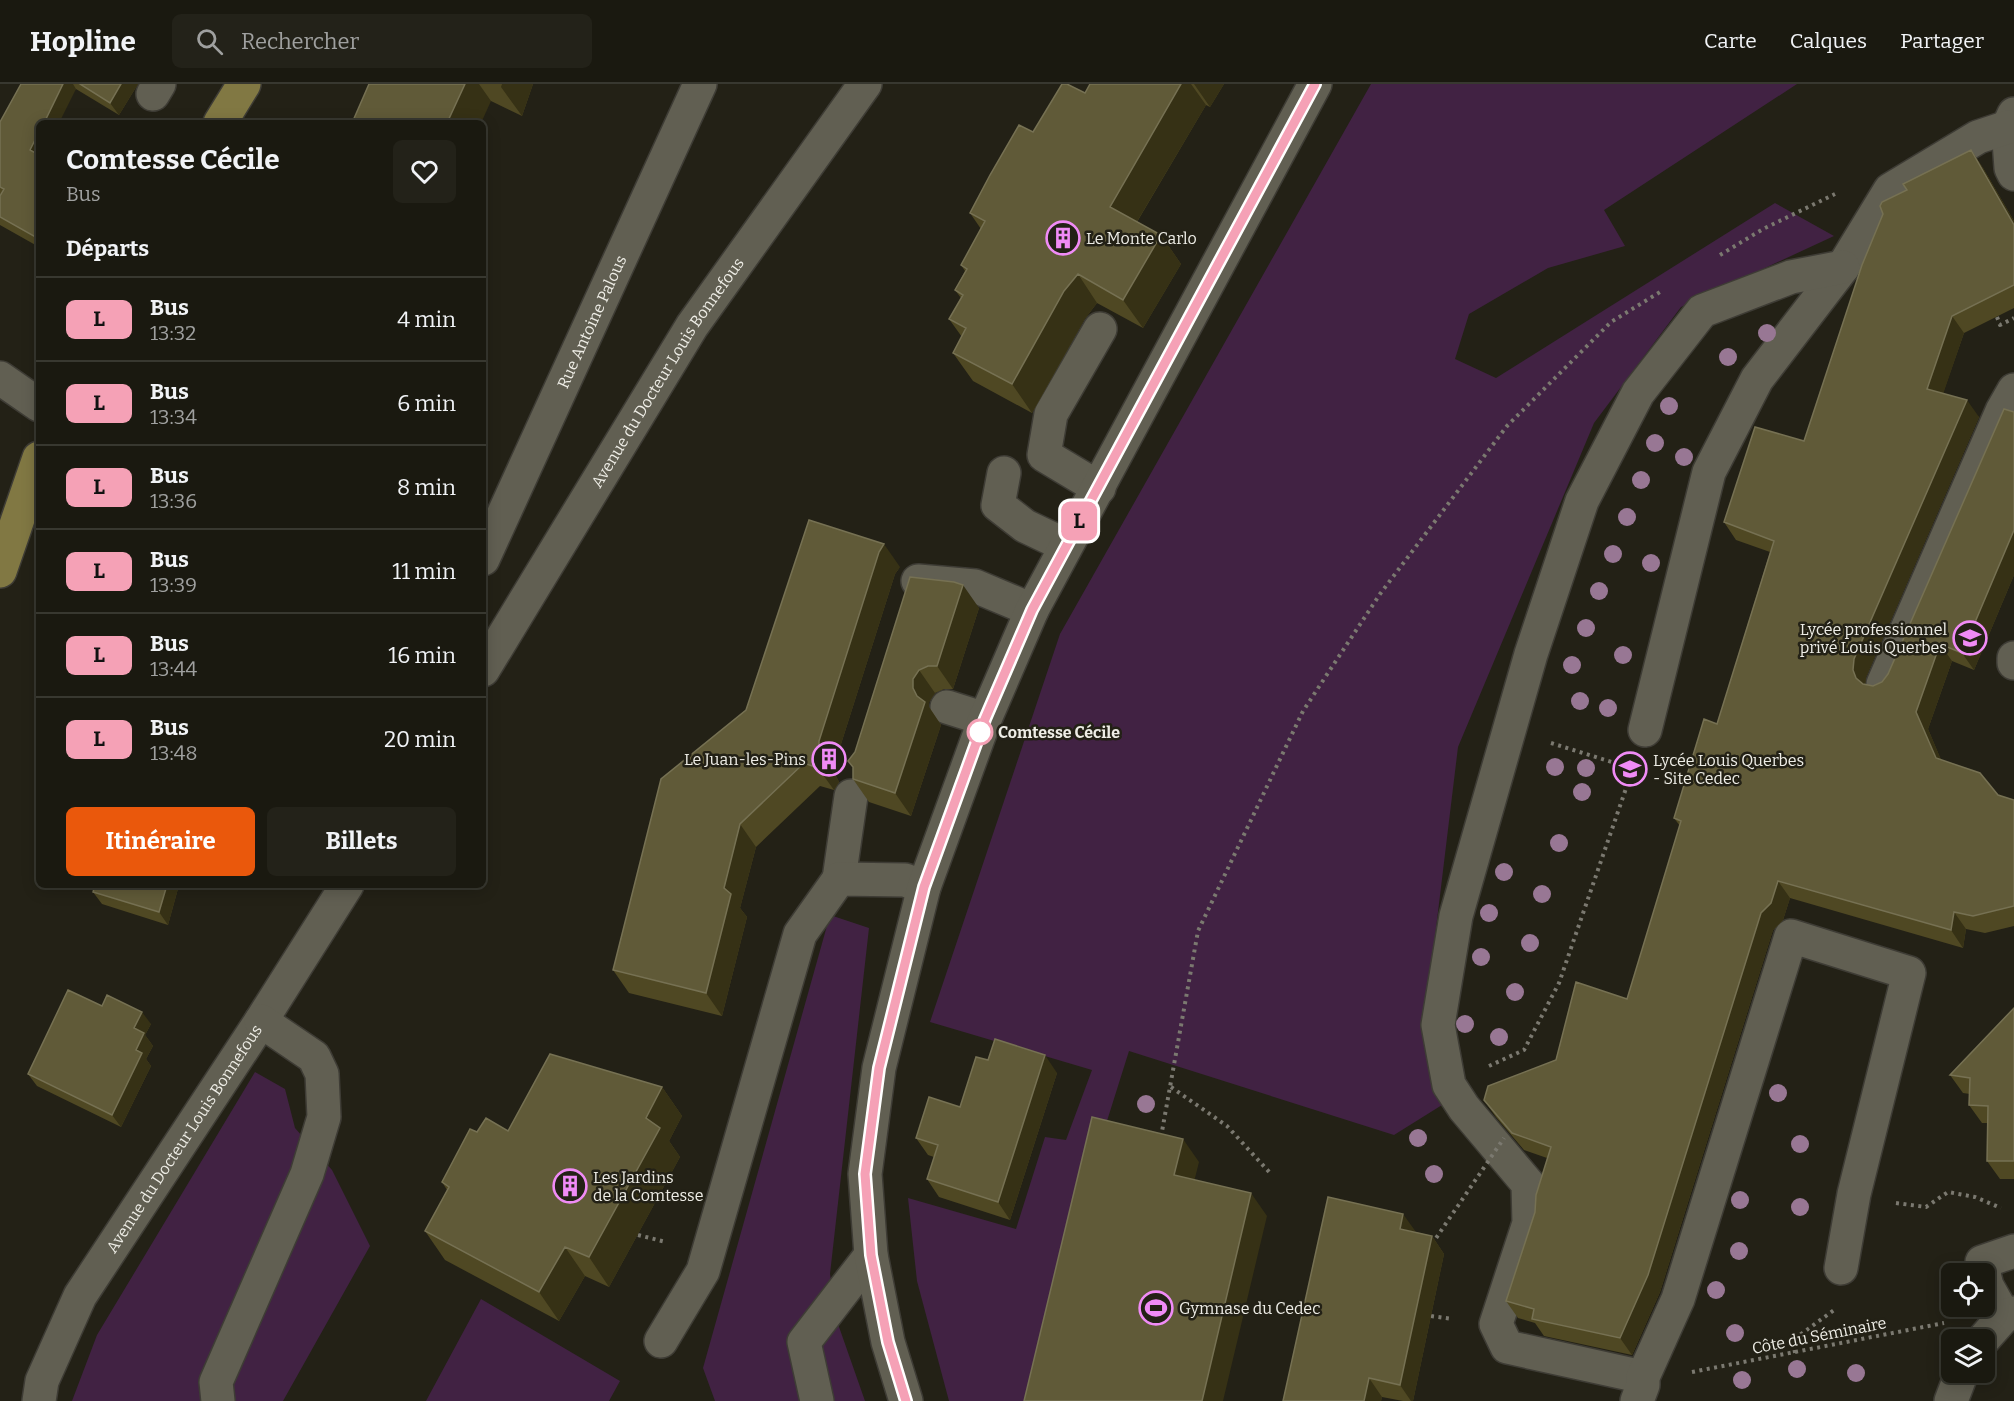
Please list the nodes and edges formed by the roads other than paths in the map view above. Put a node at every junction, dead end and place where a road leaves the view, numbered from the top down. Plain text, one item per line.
1 (244, 84) edge
2 (700, 84) edge
3 (866, 84) edge
4 (1315, 84) edge
5 (222, 120) edge
6 (2011, 121) edge
7 (2014, 174) edge
8 (1842, 267) junction
9 (1100, 328) edge
10 (0, 378) edge
11 (2014, 390) edge
12 (36, 403) edge
13 (36, 467) edge
14 (1004, 474) dead end
15 (1099, 488) junction
16 (1065, 545) junction
17 (486, 552) edge
18 (0, 571) edge
19 (906, 602) edge
20 (1032, 610) junction
21 (2014, 658) edge
22 (2014, 663) edge
23 (486, 665) edge
24 (1883, 684) edge
25 (947, 707) dead end
26 (985, 719) junction
27 (1645, 730) dead end
28 (851, 796) edge
29 (839, 879) junction
30 (924, 887) junction
31 (345, 888) edge
32 (261, 1021) junction
33 (2014, 1251) edge
34 (871, 1255) junction
35 (1982, 1263) edge
36 (1841, 1268) dead end
37 (1995, 1309) edge
38 (2000, 1323) edge
39 (661, 1341) dead end
40 (1958, 1383) edge
41 (1641, 1388) edge
42 (39, 1401) edge
43 (218, 1401) edge
44 (817, 1401) edge
45 (906, 1401) edge
46 (1951, 1401) edge

1 - 5 main road
2 - 17 street, Rue Antoine Palous
3 - 23 street, Avenue du Docteur Louis Bonnefous
4 - 15 street
6 - 7 street
6 - 8 street
8 - 27 street
8 - 41 street
9 - 15 street
10 - 12 street
11 - 24 street
13 - 18 main road
14 - 16 street
15 - 16 street
16 - 20 street
19 - 20 street
20 - 26 street
21 - 22 street
25 - 26 street
26 - 30 street
28 - 29 street
29 - 30 street
29 - 39 street
30 - 34 street
31 - 32 street, Avenue du Docteur Louis Bonnefous
32 - 42 street, Avenue du Docteur Louis Bonnefous
32 - 43 street
33 - 35 street
34 - 44 street
34 - 45 street
36 - 41 street
37 - 38 street
40 - 46 street

